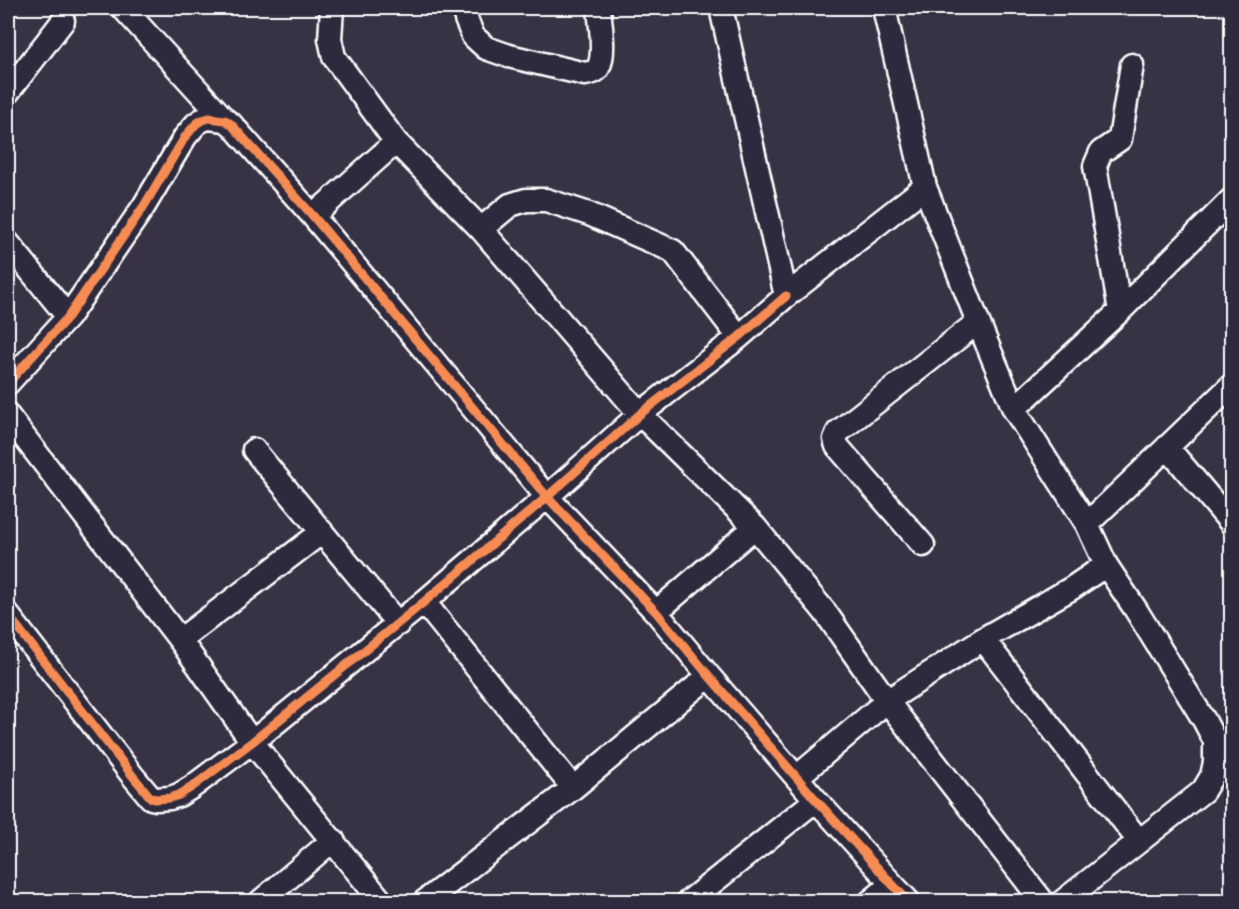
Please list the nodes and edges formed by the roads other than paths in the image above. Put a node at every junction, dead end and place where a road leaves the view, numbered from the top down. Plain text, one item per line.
1 (123, 8) edge
2 (332, 8) edge
3 (465, 8) edge
4 (599, 8) edge
5 (721, 8) edge
6 (884, 8) edge
7 (63, 21) dead end
8 (1132, 65) dead end
9 (8, 92) edge
10 (225, 120) junction
11 (396, 142) junction
12 (925, 187) junction
13 (1228, 211) edge
14 (313, 216) junction
15 (481, 229) junction
16 (8, 243) edge
17 (786, 296) junction
18 (1120, 311) junction
19 (68, 317) junction
20 (978, 322) junction
21 (739, 338) junction
22 (8, 383) edge
23 (1232, 385) edge
24 (1014, 409) junction
25 (640, 414) junction
26 (8, 416) edge
27 (1167, 447) junction
28 (255, 450) dead end
29 (547, 497) junction
30 (1087, 524) junction
31 (1232, 524) edge
32 (755, 527) junction
33 (322, 532) junction
34 (923, 545) dead end
35 (1106, 565) junction
36 (424, 602) junction
37 (656, 612) junction
38 (8, 615) edge
39 (398, 624) junction
40 (983, 639) junction
41 (180, 640) junction
42 (709, 676) junction
43 (887, 701) junction
44 (252, 742) junction
45 (797, 777) junction
46 (573, 788) junction
47 (816, 800) junction
48 (333, 840) junction
49 (1139, 841) junction
50 (892, 884) junction
51 (260, 902) edge
52 (382, 902) edge
53 (424, 902) edge
54 (688, 902) edge
55 (870, 902) edge
56 (909, 902) edge
57 (1043, 902) edge
58 (1062, 902) edge

1 - 10 street
2 - 11 street
3 - 4 street
5 - 17 street
6 - 12 street
7 - 9 street
8 - 18 street
10 - 14 street
10 - 19 street
11 - 14 street
11 - 15 street
12 - 17 street
12 - 20 street
13 - 18 street
14 - 29 street
15 - 21 street
15 - 25 street
16 - 19 street
17 - 21 street
18 - 24 street
19 - 22 street
20 - 24 street
20 - 34 street
21 - 25 street
23 - 27 street
24 - 30 street
25 - 29 street
25 - 32 street
26 - 41 street
27 - 30 street
27 - 31 street
28 - 33 street
29 - 36 street
29 - 37 street
30 - 35 street
32 - 37 street
32 - 43 street
33 - 39 street
33 - 41 street
35 - 40 street
35 - 49 street
36 - 39 street
36 - 46 street
37 - 42 street
38 - 44 street
39 - 44 street
40 - 43 street
40 - 49 street
41 - 44 street
42 - 45 street
42 - 46 street
43 - 45 street
43 - 57 street
44 - 48 street
45 - 47 street
46 - 53 street
47 - 50 street
47 - 54 street
48 - 51 street
48 - 52 street
49 - 58 street
50 - 55 street
50 - 56 street

